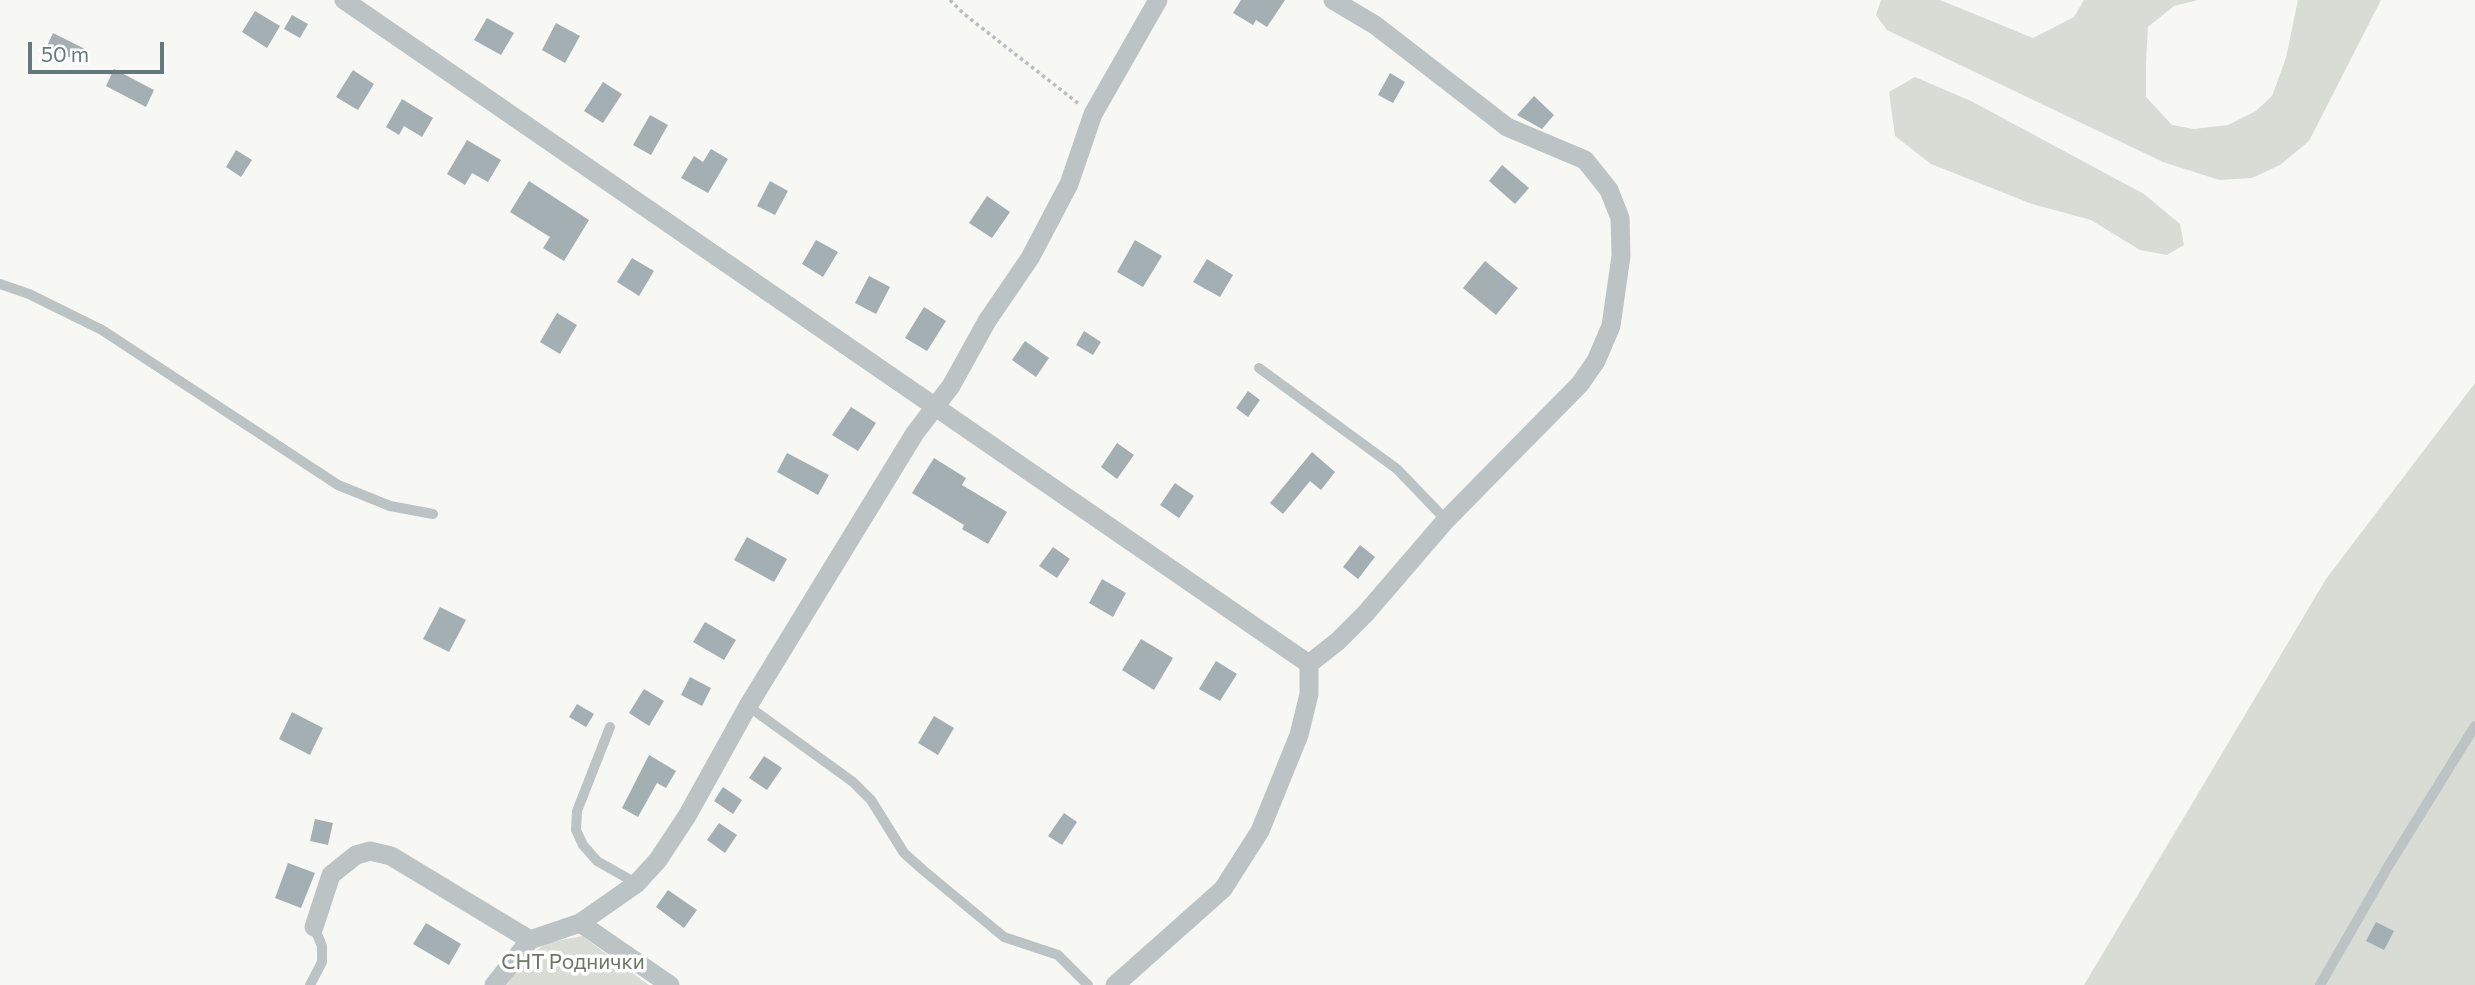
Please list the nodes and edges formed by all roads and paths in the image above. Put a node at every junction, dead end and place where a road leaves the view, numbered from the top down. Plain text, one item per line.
1 (344, 0) edge
2 (950, 0) edge
3 (1158, 0) edge
4 (1333, 0) edge
5 (1093, 114) junction
6 (0, 284) edge
7 (1259, 368) dead end
8 (934, 407) junction
9 (433, 514) dead end
10 (1446, 520) junction
11 (1309, 664) junction
12 (748, 706) junction
13 (2475, 726) edge
14 (610, 727) dead end
15 (636, 884) junction
16 (580, 923) junction
17 (314, 927) joint
18 (530, 940) junction
19 (310, 985) edge
20 (494, 985) edge
21 (670, 985) edge
22 (1088, 985) edge
23 (1115, 985) edge
24 (2320, 985) edge

1 - 8 street
2 - 5 path
3 - 5 street
4 - 10 street
5 - 8 street
6 - 9 lane
7 - 10 lane
8 - 11 street
8 - 12 street
10 - 11 street
11 - 23 street
12 - 15 street
12 - 22 lane
13 - 24 lane
14 - 15 lane
15 - 16 street
16 - 18 street
16 - 21 street
17 - 18 street
17 - 19 lane
18 - 20 street

